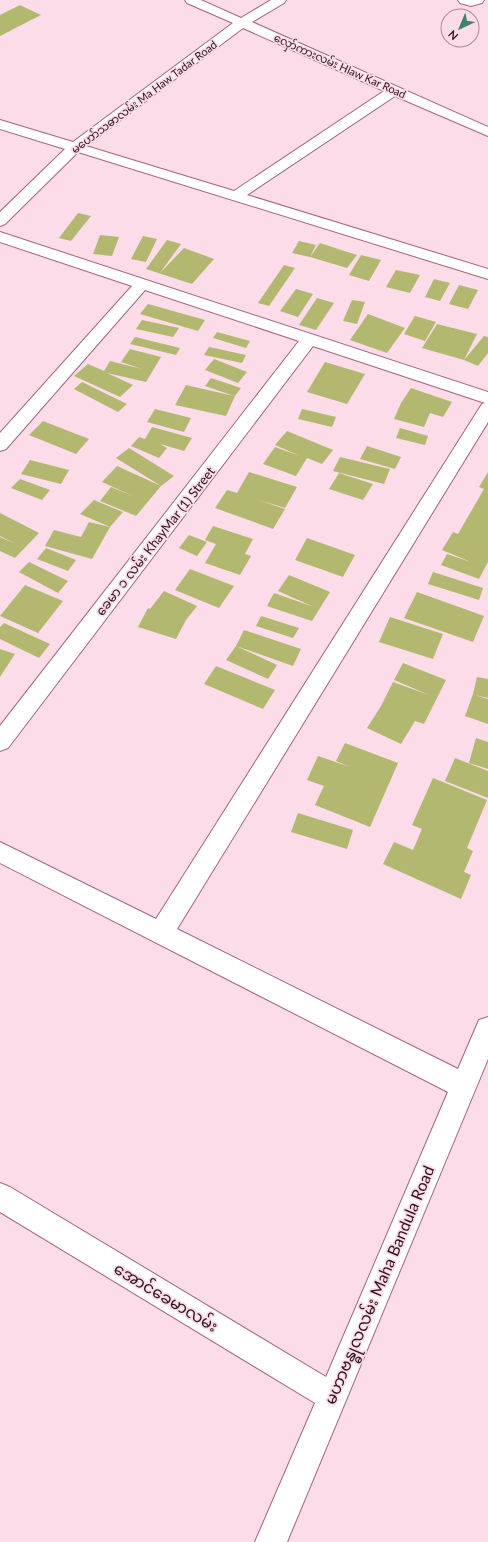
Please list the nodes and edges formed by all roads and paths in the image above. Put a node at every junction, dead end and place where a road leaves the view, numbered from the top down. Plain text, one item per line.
1 (191, 0) edge
2 (280, 0) edge
3 (464, 0) edge
4 (478, 0) edge
5 (243, 22) junction
6 (394, 90) junction
7 (0, 124) edge
8 (488, 132) edge
9 (75, 147) junction
10 (236, 196) junction
11 (0, 221) edge
12 (0, 237) edge
13 (488, 274) edge
14 (142, 284) junction
15 (310, 339) junction
16 (488, 398) edge
17 (488, 408) edge
18 (0, 445) edge
19 (0, 742) edge
20 (0, 852) edge
21 (160, 933) junction
22 (488, 1029) edge
23 (464, 1086) junction
24 (0, 1197) edge
25 (332, 1397) junction
26 (271, 1542) edge

1 - 5 street, လှော်ကားလမ်း Hlaw Kar Road
2 - 5 street, မဟော်သဓာလမ်း Ma Haw Tadar Road
3 - 4 street
5 - 6 street, လှော်ကားလမ်း Hlaw Kar Road
5 - 9 street, မဟော်သဓာလမ်း Ma Haw Tadar Road
6 - 8 street, လှော်ကားလမ်း Hlaw Kar Road
6 - 10 street
7 - 9 street
9 - 10 street
9 - 11 street, မဟော်သဓာလမ်း Ma Haw Tadar Road
10 - 13 street
12 - 14 street
14 - 15 street
14 - 18 street
15 - 16 street
15 - 19 street, ခေမာ ၁ လမ်း KhayMar (1) Street
17 - 21 street
20 - 21 street
21 - 23 street
22 - 23 street, မဟာဗန္ဓုလလမ်း Maha Bandula Road
23 - 25 street, မဟာဗန္ဓုလလမ်း Maha Bandula Road
24 - 25 street, အောင်ခေမာလမ်း
25 - 26 street, မဟာဗန္ဓုလလမ်း Maha Bandula Road

